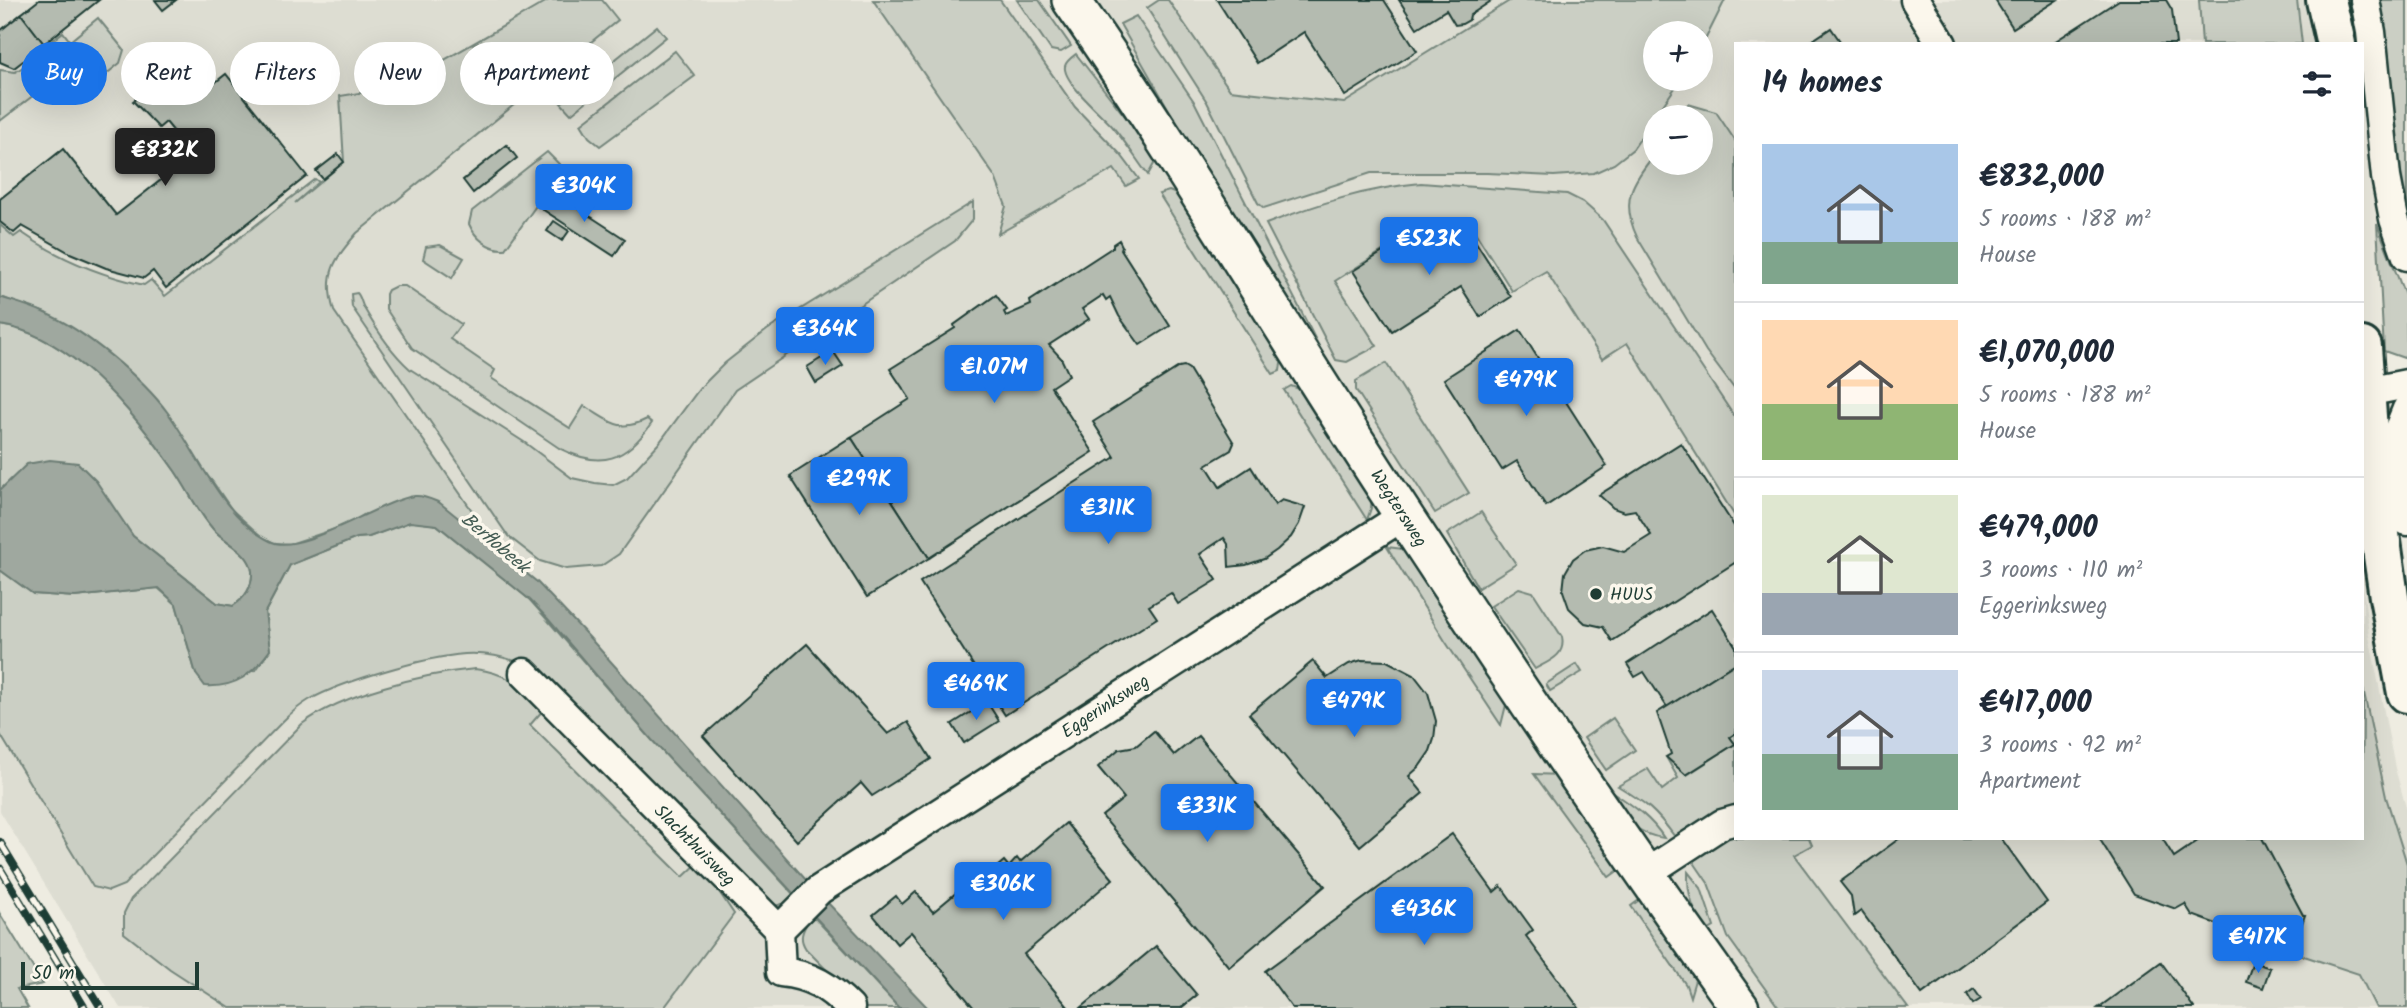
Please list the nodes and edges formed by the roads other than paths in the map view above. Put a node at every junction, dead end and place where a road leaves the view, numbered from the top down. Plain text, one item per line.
1 (1071, 0) edge
2 (1914, 0) edge
3 (2326, 0) edge
4 (2365, 0) edge
5 (1941, 42) edge
6 (2336, 42) edge
7 (2407, 256) edge
8 (2364, 370) edge
9 (2407, 384) edge
10 (2366, 392) junction
11 (2407, 409) edge
12 (1404, 516) junction
13 (2407, 521) edge
14 (2398, 594) edge
15 (524, 673) dead end
16 (2407, 693) edge
17 (1734, 821) edge
18 (1645, 874) junction
19 (779, 930) junction
20 (850, 1008) edge
21 (1740, 1008) edge

1 - 12 street, Wegtersweg
2 - 5 street
3 - 6 main road
4 - 7 street
8 - 10 main road
9 - 10 street
10 - 14 main road
11 - 13 street
12 - 18 street, Wegtersweg
12 - 19 street, Eggerinksweg
14 - 16 main road
15 - 19 street, Slachthuisweg
17 - 18 street
18 - 21 street, Wegtersweg
19 - 20 street

